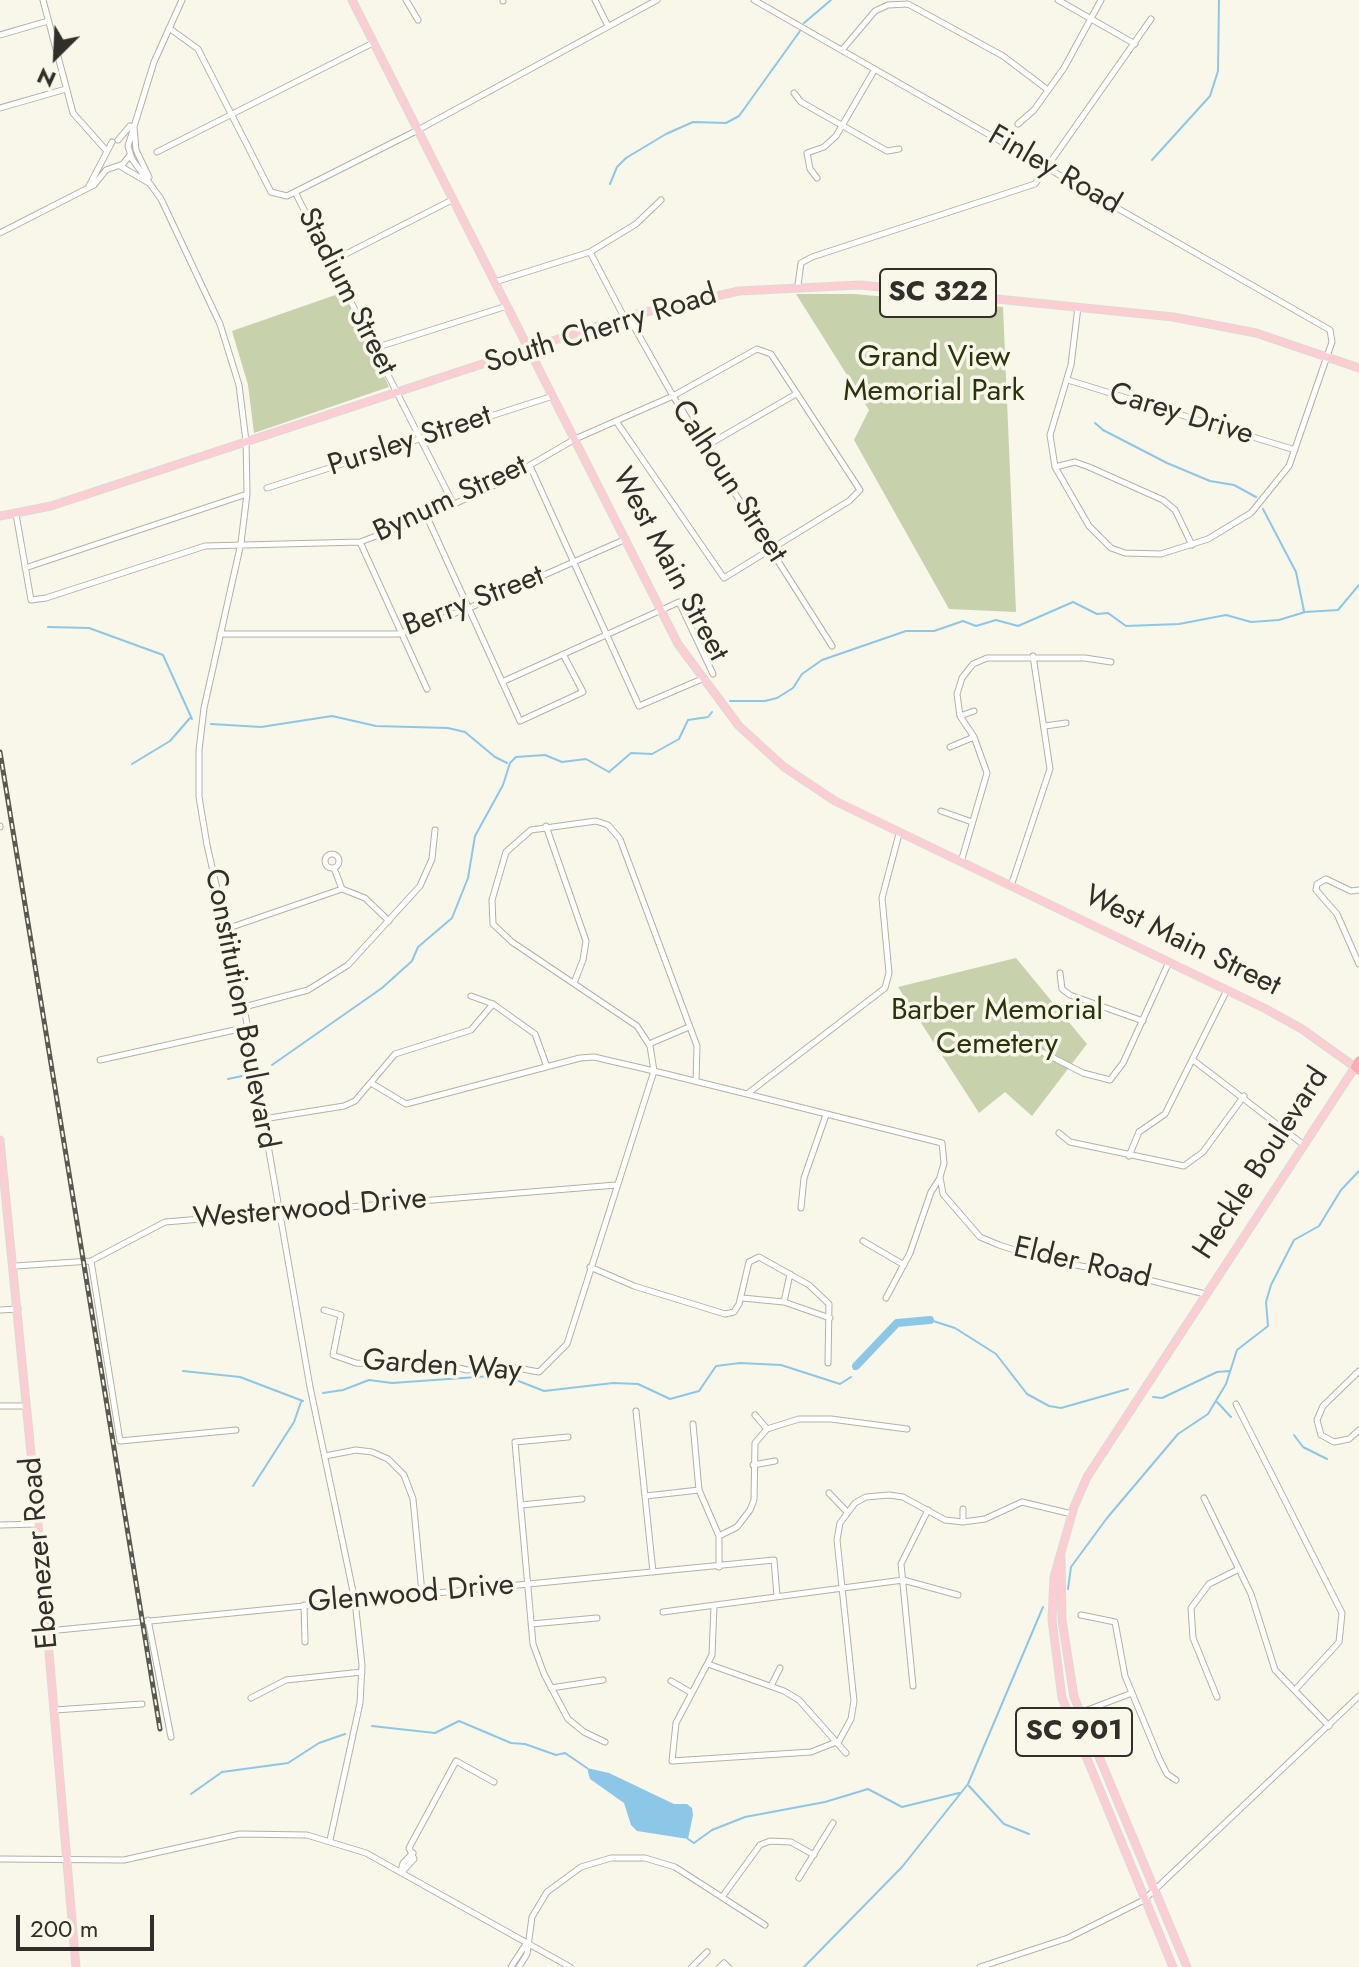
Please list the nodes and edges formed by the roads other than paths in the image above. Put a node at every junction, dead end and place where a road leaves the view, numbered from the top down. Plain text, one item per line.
1 (43, 0) edge
2 (182, 0) edge
3 (352, 0) edge
4 (406, 0) edge
5 (595, 0) edge
6 (657, 0) edge
7 (754, 0) edge
8 (775, 0) edge
9 (1058, 0) edge
10 (1101, 0) edge
11 (769, 9) junction
12 (1090, 18) junction
13 (1151, 19) dead end
14 (418, 20) dead end
15 (48, 21) junction
16 (608, 26) junction
17 (169, 28) junction
18 (0, 35) edge
19 (373, 43) junction
20 (1135, 44) junction
21 (842, 50) junction
22 (875, 69) junction
23 (66, 89) junction
24 (1048, 90) junction
25 (794, 93) dead end
26 (0, 108) edge
27 (232, 115) junction
28 (134, 120) junction
29 (1018, 124) dead end
30 (842, 126) junction
31 (418, 130) junction
32 (89, 133) junction
33 (115, 141) junction
34 (128, 146) junction
35 (105, 149) junction
36 (899, 149) dead end
37 (157, 152) dead end
38 (130, 154) junction
39 (105, 157) junction
40 (117, 165) junction
41 (1049, 168) junction
42 (817, 178) dead end
43 (151, 182) junction
44 (89, 186) junction
45 (155, 189) junction
46 (295, 192) junction
47 (452, 200) junction
48 (661, 200) dead end
49 (0, 233) edge
50 (590, 252) junction
51 (330, 262) junction
52 (495, 282) junction
53 (798, 285) junction
54 (507, 306) junction
55 (1078, 307) junction
56 (626, 317) junction
57 (375, 348) junction
58 (530, 350) junction
59 (1327, 355) junction
60 (1359, 368) edge
61 (1068, 380) junction
62 (398, 393) junction
63 (796, 394) junction
64 (553, 396) junction
65 (673, 396) junction
66 (616, 421) junction
67 (421, 439) junction
68 (575, 439) junction
69 (246, 441) junction
70 (706, 446) junction
71 (1295, 450) junction
72 (530, 466) junction
73 (1055, 467) junction
74 (267, 488) dead end
75 (247, 494) junction
76 (453, 503) junction
77 (16, 514) junction
78 (0, 516) edge
79 (427, 517) junction
80 (626, 539) junction
81 (360, 542) junction
82 (241, 543) junction
83 (1192, 546) junction
84 (771, 551) junction
85 (572, 562) junction
86 (25, 568) junction
87 (469, 608) junction
88 (661, 610) junction
89 (220, 634) junction
90 (399, 634) junction
91 (606, 635) junction
92 (832, 646) dead end
93 (563, 654) junction
94 (1033, 656) junction
95 (1111, 662) dead end
96 (713, 674) dead end
97 (702, 679) junction
98 (502, 682) junction
99 (427, 689) dead end
100 (974, 711) dead end
101 (960, 716) junction
102 (1066, 723) dead end
103 (1045, 726) junction
104 (974, 737) junction
105 (950, 747) dead end
106 (941, 811) dead end
107 (972, 822) junction
108 (546, 826) junction
109 (435, 830) dead end
110 (899, 834) junction
111 (961, 863) junction
112 (334, 868) dead end
113 (1011, 887) junction
114 (342, 889) junction
115 (1359, 890) edge
116 (389, 921) junction
117 (226, 929) junction
118 (1169, 962) junction
119 (1359, 964) edge
120 (1060, 973) dead end
121 (574, 983) junction
122 (1227, 990) junction
123 (471, 996) dead end
124 (493, 1004) junction
125 (244, 1007) junction
126 (1143, 1021) junction
127 (248, 1027) junction
128 (689, 1027) junction
129 (649, 1044) junction
130 (1042, 1052) dead end
131 (100, 1060) dead end
132 (1193, 1060) junction
133 (1358, 1066) edge
134 (547, 1067) junction
135 (654, 1071) junction
136 (696, 1081) junction
137 (371, 1083) junction
138 (747, 1094) junction
139 (1244, 1096) junction
140 (826, 1115) junction
141 (263, 1119) junction
142 (1059, 1133) dead end
143 (0, 1140) edge
144 (1304, 1145) junction
145 (1129, 1156) junction
146 (940, 1178) junction
147 (3, 1179) edge
148 (616, 1185) junction
149 (801, 1208) dead end
150 (278, 1212) junction
151 (863, 1241) dead end
152 (91, 1261) junction
153 (904, 1265) junction
154 (15, 1266) junction
155 (590, 1267) junction
156 (790, 1274) junction
157 (1205, 1294) junction
158 (742, 1298) junction
159 (886, 1298) dead end
160 (784, 1302) junction
161 (19, 1309) junction
162 (0, 1310) edge
163 (324, 1310) dead end
164 (830, 1318) junction
165 (828, 1363) dead end
166 (1359, 1371) edge
167 (1236, 1404) dead end
168 (0, 1406) edge
169 (27, 1406) junction
170 (636, 1411) dead end
171 (755, 1415) dead end
172 (693, 1424) dead end
173 (767, 1429) junction
174 (907, 1429) dead end
175 (236, 1430) dead end
176 (1359, 1430) edge
177 (568, 1437) dead end
178 (325, 1456) junction
179 (775, 1461) dead end
180 (753, 1465) junction
181 (699, 1490) junction
182 (829, 1493) dead end
183 (646, 1496) junction
184 (1204, 1498) dead end
185 (582, 1499) dead end
186 (521, 1505) junction
187 (963, 1509) dead end
188 (928, 1510) junction
189 (847, 1512) junction
190 (1072, 1514) junction
191 (963, 1522) junction
192 (38, 1524) junction
193 (0, 1525) edge
194 (719, 1536) junction
195 (1061, 1554) junction
196 (719, 1567) junction
197 (1237, 1570) junction
198 (653, 1572) junction
199 (903, 1580) junction
200 (528, 1584) junction
201 (842, 1587) junction
202 (422, 1593) junction
203 (958, 1595) dead end
204 (777, 1596) junction
205 (355, 1601) junction
206 (304, 1605) junction
207 (714, 1606) junction
208 (663, 1612) dead end
209 (1081, 1615) dead end
210 (597, 1618) dead end
211 (148, 1620) junction
212 (531, 1624) junction
213 (48, 1631) junction
214 (305, 1642) dead end
215 (708, 1664) junction
216 (780, 1668) dead end
217 (362, 1672) junction
218 (603, 1680) dead end
219 (671, 1681) dead end
220 (771, 1686) junction
221 (913, 1686) dead end
222 (551, 1688) junction
223 (1295, 1690) junction
224 (690, 1692) junction
225 (1132, 1693) junction
226 (1359, 1696) edge
227 (1217, 1697) dead end
228 (251, 1698) dead end
229 (142, 1704) dead end
230 (55, 1710) junction
231 (1080, 1713) junction
232 (1068, 1717) junction
233 (1329, 1726) junction
234 (171, 1737) dead end
235 (839, 1741) junction
236 (605, 1742) dead end
237 (846, 1753) dead end
238 (1176, 1780) dead end
239 (494, 1782) dead end
240 (833, 1823) dead end
241 (330, 1840) junction
242 (814, 1855) junction
243 (0, 1859) edge
244 (68, 1860) junction
245 (401, 1872) junction
246 (799, 1878) dead end
247 (1154, 1891) junction
248 (722, 1897) junction
249 (1144, 1900) junction
250 (765, 1925) dead end
251 (527, 1943) junction
252 (707, 1952) dead end
253 (76, 1967) edge
254 (511, 1967) edge
255 (519, 1967) edge
256 (570, 1967) edge
257 (692, 1967) edge
258 (720, 1967) edge
259 (728, 1967) edge
260 (980, 1967) edge
261 (1173, 1967) edge
262 (1187, 1967) edge

1 - 15 street
2 - 17 street, Constitution Boulevard
3 - 19 main road, West Main Street
4 - 14 street
5 - 16 street
6 - 16 street
7 - 11 street, Finley Road
8 - 11 street
9 - 12 street
10 - 12 street
11 - 21 street, Finley Road
12 - 20 street
12 - 24 street
13 - 20 street
15 - 18 street
15 - 23 street
16 - 31 street
17 - 27 street, Stadium Street
17 - 28 street, Constitution Boulevard
19 - 27 street
19 - 31 main road, West Main Street
20 - 41 street
21 - 22 street, Finley Road
21 - 24 street
22 - 30 street
22 - 41 street, Finley Road
23 - 26 street
23 - 32 street
24 - 29 street
25 - 30 street
27 - 37 street
27 - 46 street, Stadium Street
28 - 33 street, Constitution Boulevard
28 - 34 street, Constitution Boulevard
28 - 43 street
30 - 36 street
30 - 42 street
31 - 46 street
31 - 47 main road, West Main Street
32 - 33 street
32 - 35 street
33 - 34 street
33 - 35 street, Constitution Boulevard
34 - 38 street, Constitution Boulevard
35 - 39 street
38 - 40 street
38 - 43 street, Constitution Boulevard
39 - 40 street
39 - 44 street
40 - 44 street
40 - 45 street
41 - 53 street
41 - 59 street, Finley Road
43 - 45 street, Constitution Boulevard
44 - 49 street
45 - 69 street, Constitution Boulevard
46 - 51 street, Stadium Street
47 - 51 street
47 - 52 main road, West Main Street
48 - 50 street
50 - 52 street
50 - 56 street, Calhoun Street
51 - 57 street, Stadium Street
52 - 54 main road, West Main Street
53 - 55 main road, South Cherry Road / SC 322
53 - 56 main road, South Cherry Road / SC 322
54 - 57 street
54 - 58 main road, West Main Street
55 - 59 main road, South Cherry Road / SC 322
55 - 61 street
56 - 58 main road, South Cherry Road / SC 322
56 - 65 street, Calhoun Street
57 - 62 street, Stadium Street
58 - 62 main road, South Cherry Road
58 - 64 main road, West Main Street
59 - 60 main road, South Cherry Road / SC 322
59 - 71 street
61 - 71 street, Carey Drive
61 - 73 street
62 - 67 street, Stadium Street
62 - 69 main road, South Cherry Road
63 - 65 street, Bynum Street
63 - 70 street
63 - 84 street
64 - 67 street, Pursley Street
64 - 68 main road, West Main Street
65 - 66 street, Bynum Street
65 - 70 street, Calhoun Street
66 - 68 street, Bynum Street
66 - 84 street
67 - 74 street, Pursley Street
67 - 76 street, Stadium Street
68 - 72 street, Bynum Street
68 - 80 main road, West Main Street
69 - 75 street, Constitution Boulevard
69 - 77 main road, South Cherry Road
70 - 84 street, Calhoun Street
71 - 83 street
72 - 76 street, Bynum Street
72 - 85 street
73 - 83 street
73 - 83 street
75 - 82 street, Constitution Boulevard
75 - 86 street
76 - 79 street, Bynum Street
77 - 78 main road, South Cherry Road
77 - 86 street
79 - 81 street, Bynum Street
79 - 87 street
80 - 85 street, Berry Street
80 - 88 main road, West Main Street
81 - 82 street, Bynum Street
81 - 90 street
82 - 86 street, Bynum Street
82 - 89 street, Constitution Boulevard
84 - 92 street, Calhoun Street
85 - 87 street, Berry Street
85 - 91 street
87 - 90 street, Berry Street
87 - 98 street
88 - 91 street
88 - 96 street
88 - 97 main road, West Main Street
89 - 90 street, Berry Street
89 - 117 street, Constitution Boulevard
90 - 99 street
91 - 93 street
91 - 97 street
93 - 98 street
93 - 98 street
94 - 95 street
94 - 101 street
94 - 103 street
97 - 110 main road, West Main Street
100 - 101 street
101 - 104 street
102 - 103 street
103 - 113 street
104 - 105 street
104 - 107 street
106 - 107 street
107 - 111 street
108 - 121 street
108 - 121 street
108 - 128 street
109 - 116 street
110 - 111 main road, West Main Street
110 - 138 street
111 - 113 main road, West Main Street
112 - 114 street
113 - 118 main road, West Main Street
114 - 116 street
114 - 117 street
115 - 119 street
116 - 125 street
117 - 125 street, Constitution Boulevard
118 - 122 main road, West Main Street
118 - 126 street
120 - 126 street
121 - 129 street
122 - 132 street
122 - 133 main road, West Main Street
123 - 124 street
124 - 134 street
124 - 137 street
125 - 127 street, Constitution Boulevard
126 - 130 street
127 - 131 street
127 - 141 street, Constitution Boulevard
128 - 129 street
128 - 136 street
129 - 135 street
132 - 139 street
132 - 145 street
133 - 144 main road, Heckle Boulevard / SC 901
134 - 135 street
134 - 137 street
135 - 136 street, Elder Road
135 - 148 street
136 - 138 street, Elder Road
137 - 141 street
138 - 140 street, Elder Road
139 - 144 street
139 - 145 street
140 - 146 street, Elder Road
140 - 149 street
141 - 150 street, Constitution Boulevard
142 - 145 street
143 - 147 main road, Ebenezer Road
144 - 157 main road, Heckle Boulevard / SC 901
146 - 153 street
146 - 157 street, Elder Road
147 - 154 main road, Ebenezer Road
148 - 150 street, Westerwood Drive
148 - 155 street
150 - 152 street, Westerwood Drive
150 - 178 street, Constitution Boulevard
151 - 153 street
152 - 154 street, Westerwood Drive
152 - 175 street
153 - 159 street
154 - 161 main road, Ebenezer Road
155 - 158 street
155 - 163 street, Garden Way
156 - 158 street
156 - 160 street
156 - 164 street
157 - 190 main road, SC 901
158 - 160 street
160 - 164 street
161 - 162 street
161 - 169 main road, Ebenezer Road
164 - 165 street
166 - 176 street
167 - 223 street
168 - 169 street
169 - 192 main road, Ebenezer Road
170 - 183 street
171 - 173 street
172 - 181 street
173 - 174 street
173 - 180 street
177 - 186 street
178 - 202 street
178 - 205 street, Constitution Boulevard
179 - 180 street
180 - 194 street
181 - 183 street
181 - 194 street
182 - 189 street
183 - 198 street
184 - 197 street
185 - 186 street
186 - 200 street
187 - 191 street
188 - 189 street
188 - 191 street
188 - 199 street
189 - 201 street
190 - 191 street
190 - 195 main road, SC 901
192 - 193 street
192 - 213 main road, Ebenezer Road
194 - 196 street
195 - 231 main road, SC 901
195 - 232 main road, SC 901
196 - 198 street, Glenwood Drive
196 - 204 street, Glenwood Drive
197 - 223 street
197 - 227 street
198 - 200 street, Glenwood Drive
199 - 201 street
199 - 203 street
199 - 221 street
200 - 202 street, Glenwood Drive
200 - 212 street
201 - 204 street
201 - 235 street
202 - 205 street, Glenwood Drive
204 - 207 street
205 - 206 street, Glenwood Drive
205 - 217 street, Constitution Boulevard
206 - 211 street, Glenwood Drive
206 - 214 street
207 - 208 street
207 - 215 street
209 - 225 street
210 - 212 street
211 - 213 street, Glenwood Drive
211 - 234 street
212 - 222 street
213 - 230 main road, Ebenezer Road
215 - 220 street
215 - 224 street
216 - 220 street
217 - 228 street
217 - 241 street, Constitution Boulevard
218 - 222 street
219 - 224 street
220 - 235 street
222 - 236 street
223 - 233 street
224 - 235 street
225 - 231 street
225 - 238 street
226 - 233 street
229 - 230 street
230 - 244 main road, Ebenezer Road
231 - 232 street
231 - 247 main road, SC 901
232 - 249 main road, SC 901
233 - 247 street
235 - 237 street
239 - 245 street
240 - 242 street
241 - 244 street
241 - 245 street
242 - 246 street
242 - 248 street
243 - 244 street
244 - 253 main road, Ebenezer Road
245 - 251 street
247 - 249 street
247 - 262 main road, SC 901
248 - 250 street
248 - 251 street
249 - 260 street
249 - 261 main road, SC 901
251 - 254 street
251 - 255 street
251 - 256 street
252 - 257 street
258 - 259 street

